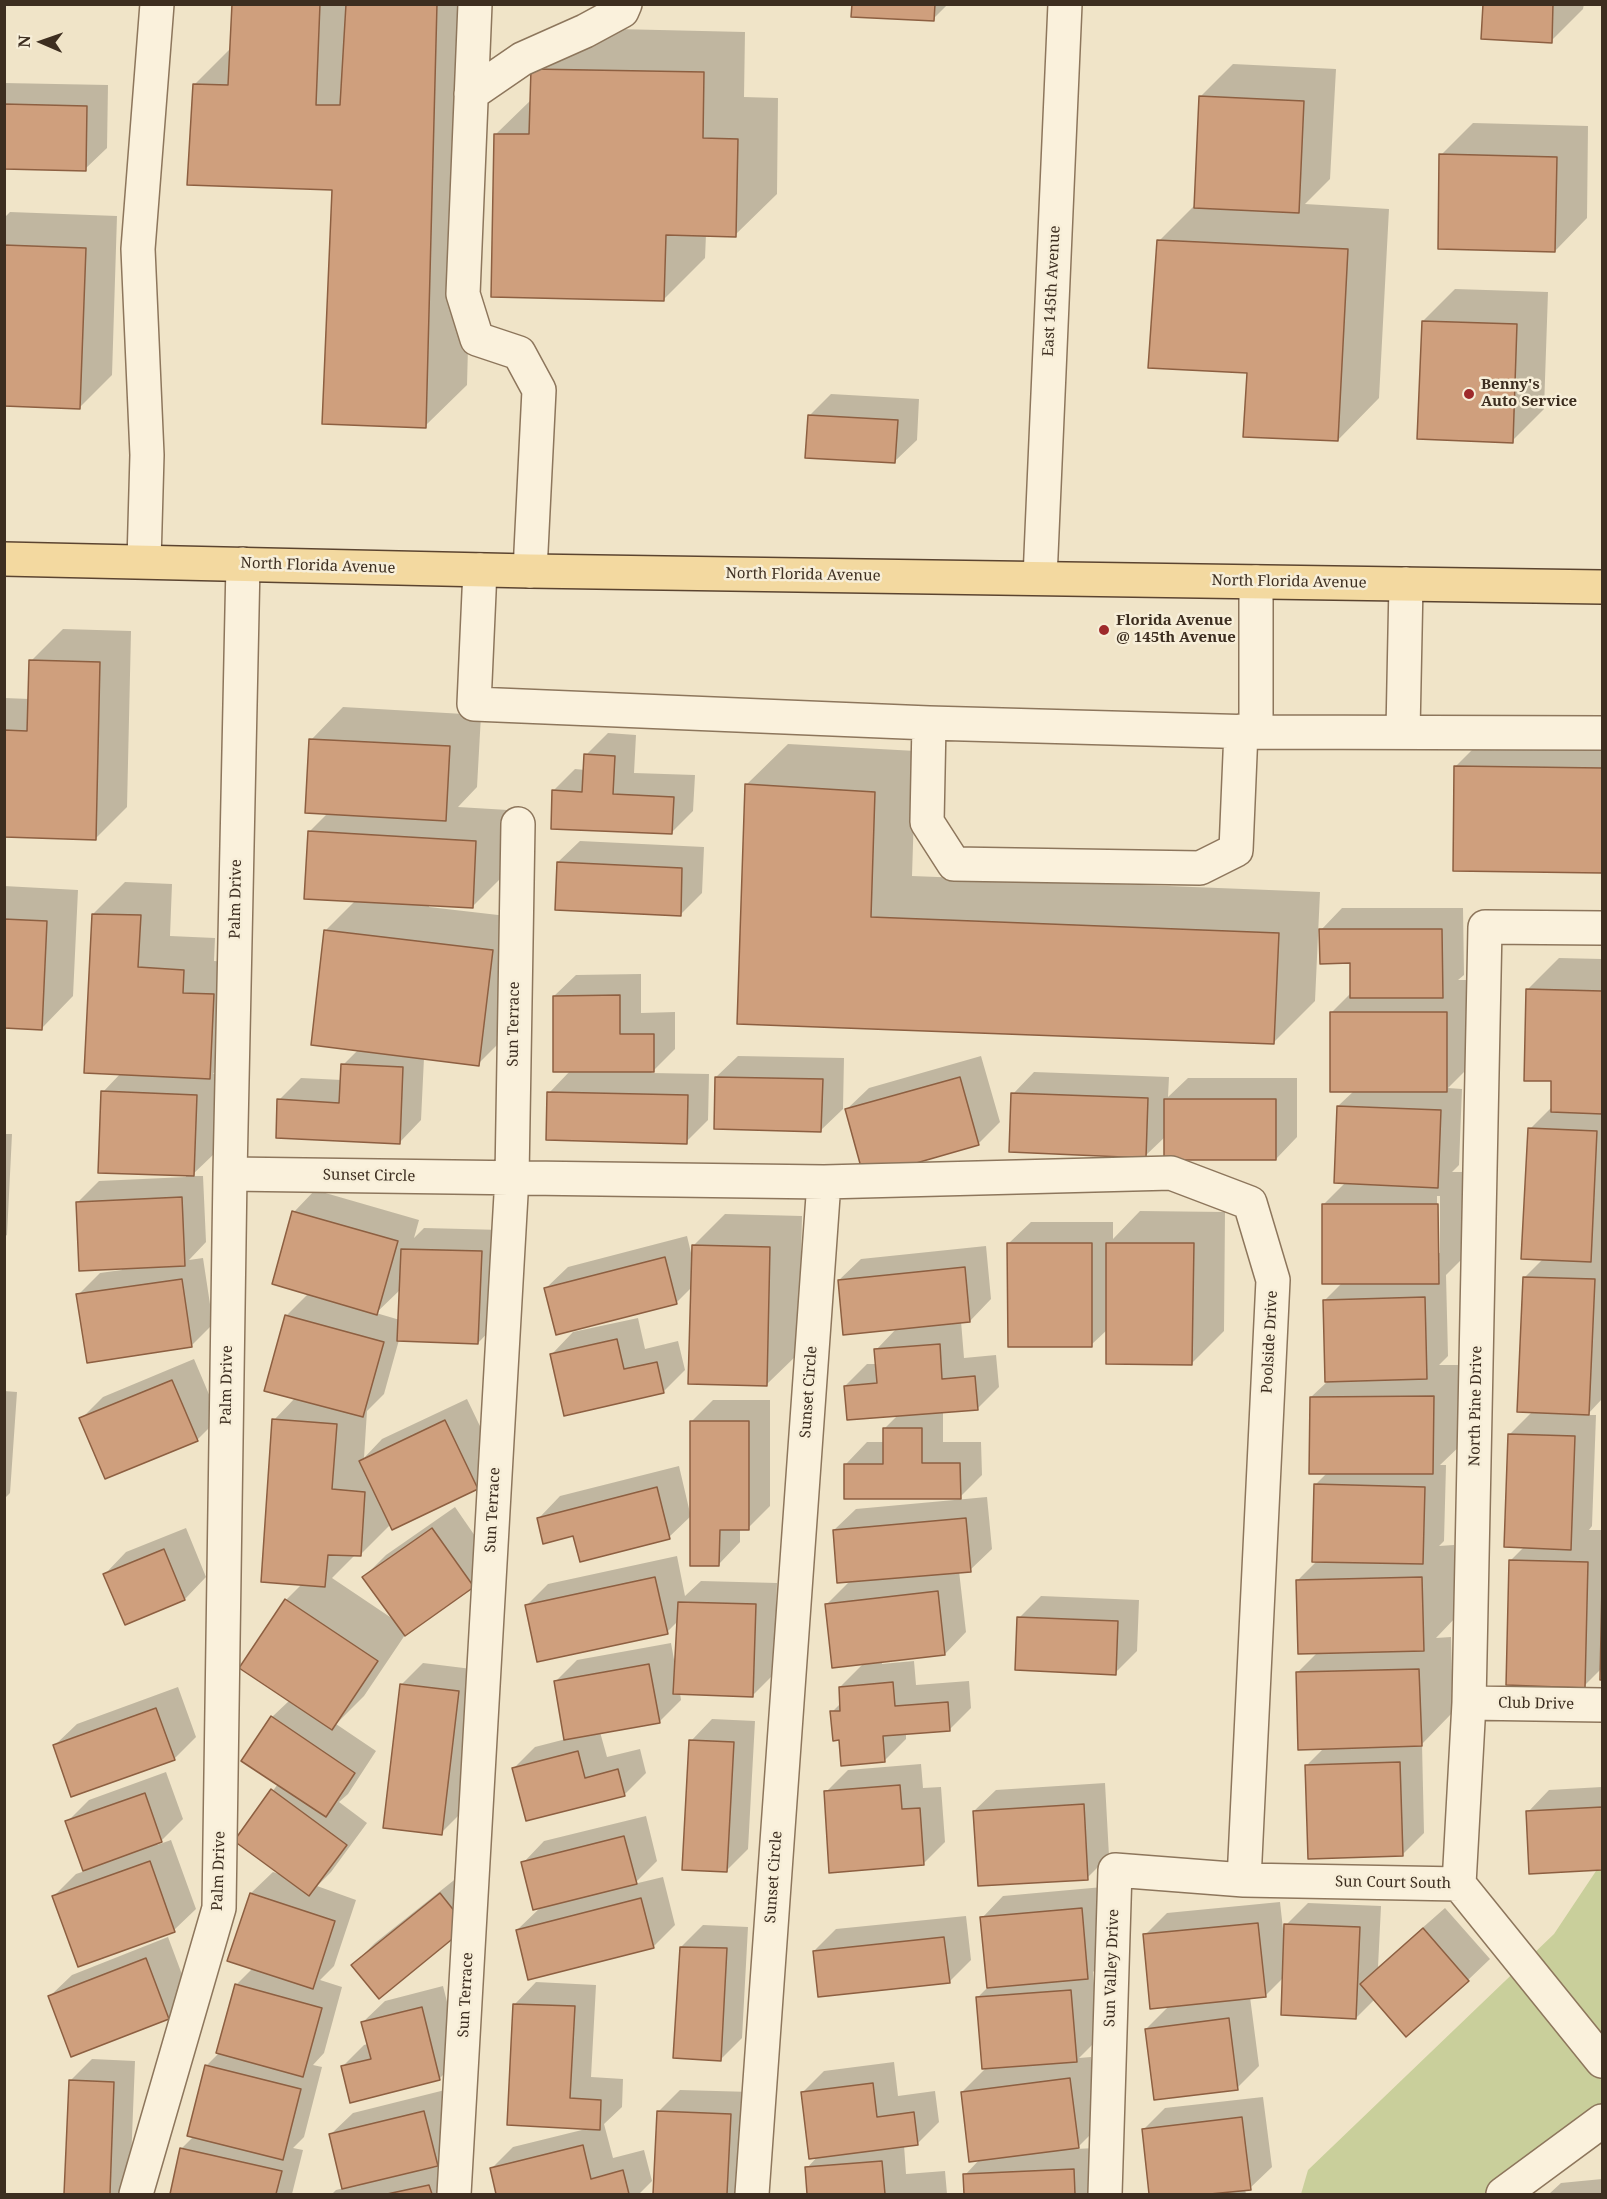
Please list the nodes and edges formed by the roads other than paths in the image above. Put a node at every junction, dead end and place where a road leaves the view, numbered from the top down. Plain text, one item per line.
1 (157, 4) edge
2 (475, 4) edge
3 (625, 4) edge
4 (1065, 4) edge
5 (471, 94) junction
6 (4, 559) edge
7 (144, 561) junction
8 (243, 564) junction
9 (480, 570) junction
10 (531, 571) junction
11 (1040, 578) junction
12 (1256, 582) junction
13 (1406, 584) junction
14 (1602, 587) edge
15 (929, 723) junction
16 (1248, 731) junction
17 (1403, 731) junction
18 (1602, 733) edge
19 (518, 824) dead end
20 (1602, 928) edge
21 (230, 1174) junction
22 (512, 1177) junction
23 (824, 1182) junction
24 (1469, 1703) junction
25 (1602, 1705) edge
26 (1244, 1880) junction
27 (1459, 1884) junction
28 (1602, 2061) edge
29 (1602, 2121) edge
30 (136, 2194) edge
31 (454, 2194) edge
32 (752, 2194) edge
33 (1105, 2194) edge
34 (1503, 2194) edge

1 - 7 street
2 - 5 street
3 - 5 street
4 - 11 street, East 145th Avenue
5 - 10 street
6 - 7 main road, North Florida Avenue
7 - 8 main road, North Florida Avenue
8 - 9 main road, North Florida Avenue
8 - 21 street, Palm Drive
9 - 10 main road, North Florida Avenue
9 - 15 street
10 - 11 main road, North Florida Avenue
11 - 12 main road, North Florida Avenue
12 - 13 main road, North Florida Avenue
12 - 16 street
13 - 14 main road, North Florida Avenue
13 - 17 street
15 - 16 street
15 - 16 street
16 - 17 street
17 - 18 street
19 - 22 street, Sun Terrace
20 - 24 street, North Pine Drive
21 - 22 street, Sunset Circle
21 - 30 street, Palm Drive
22 - 23 street, Sunset Circle
22 - 31 street, Sun Terrace
23 - 26 street, Poolside Drive
23 - 32 street, Sunset Circle
24 - 25 street, Club Drive
24 - 27 street, North Pine Drive
26 - 27 street, Sun Court South
26 - 33 street, Sun Valley Drive
27 - 28 street, Sun Court South
29 - 34 street

